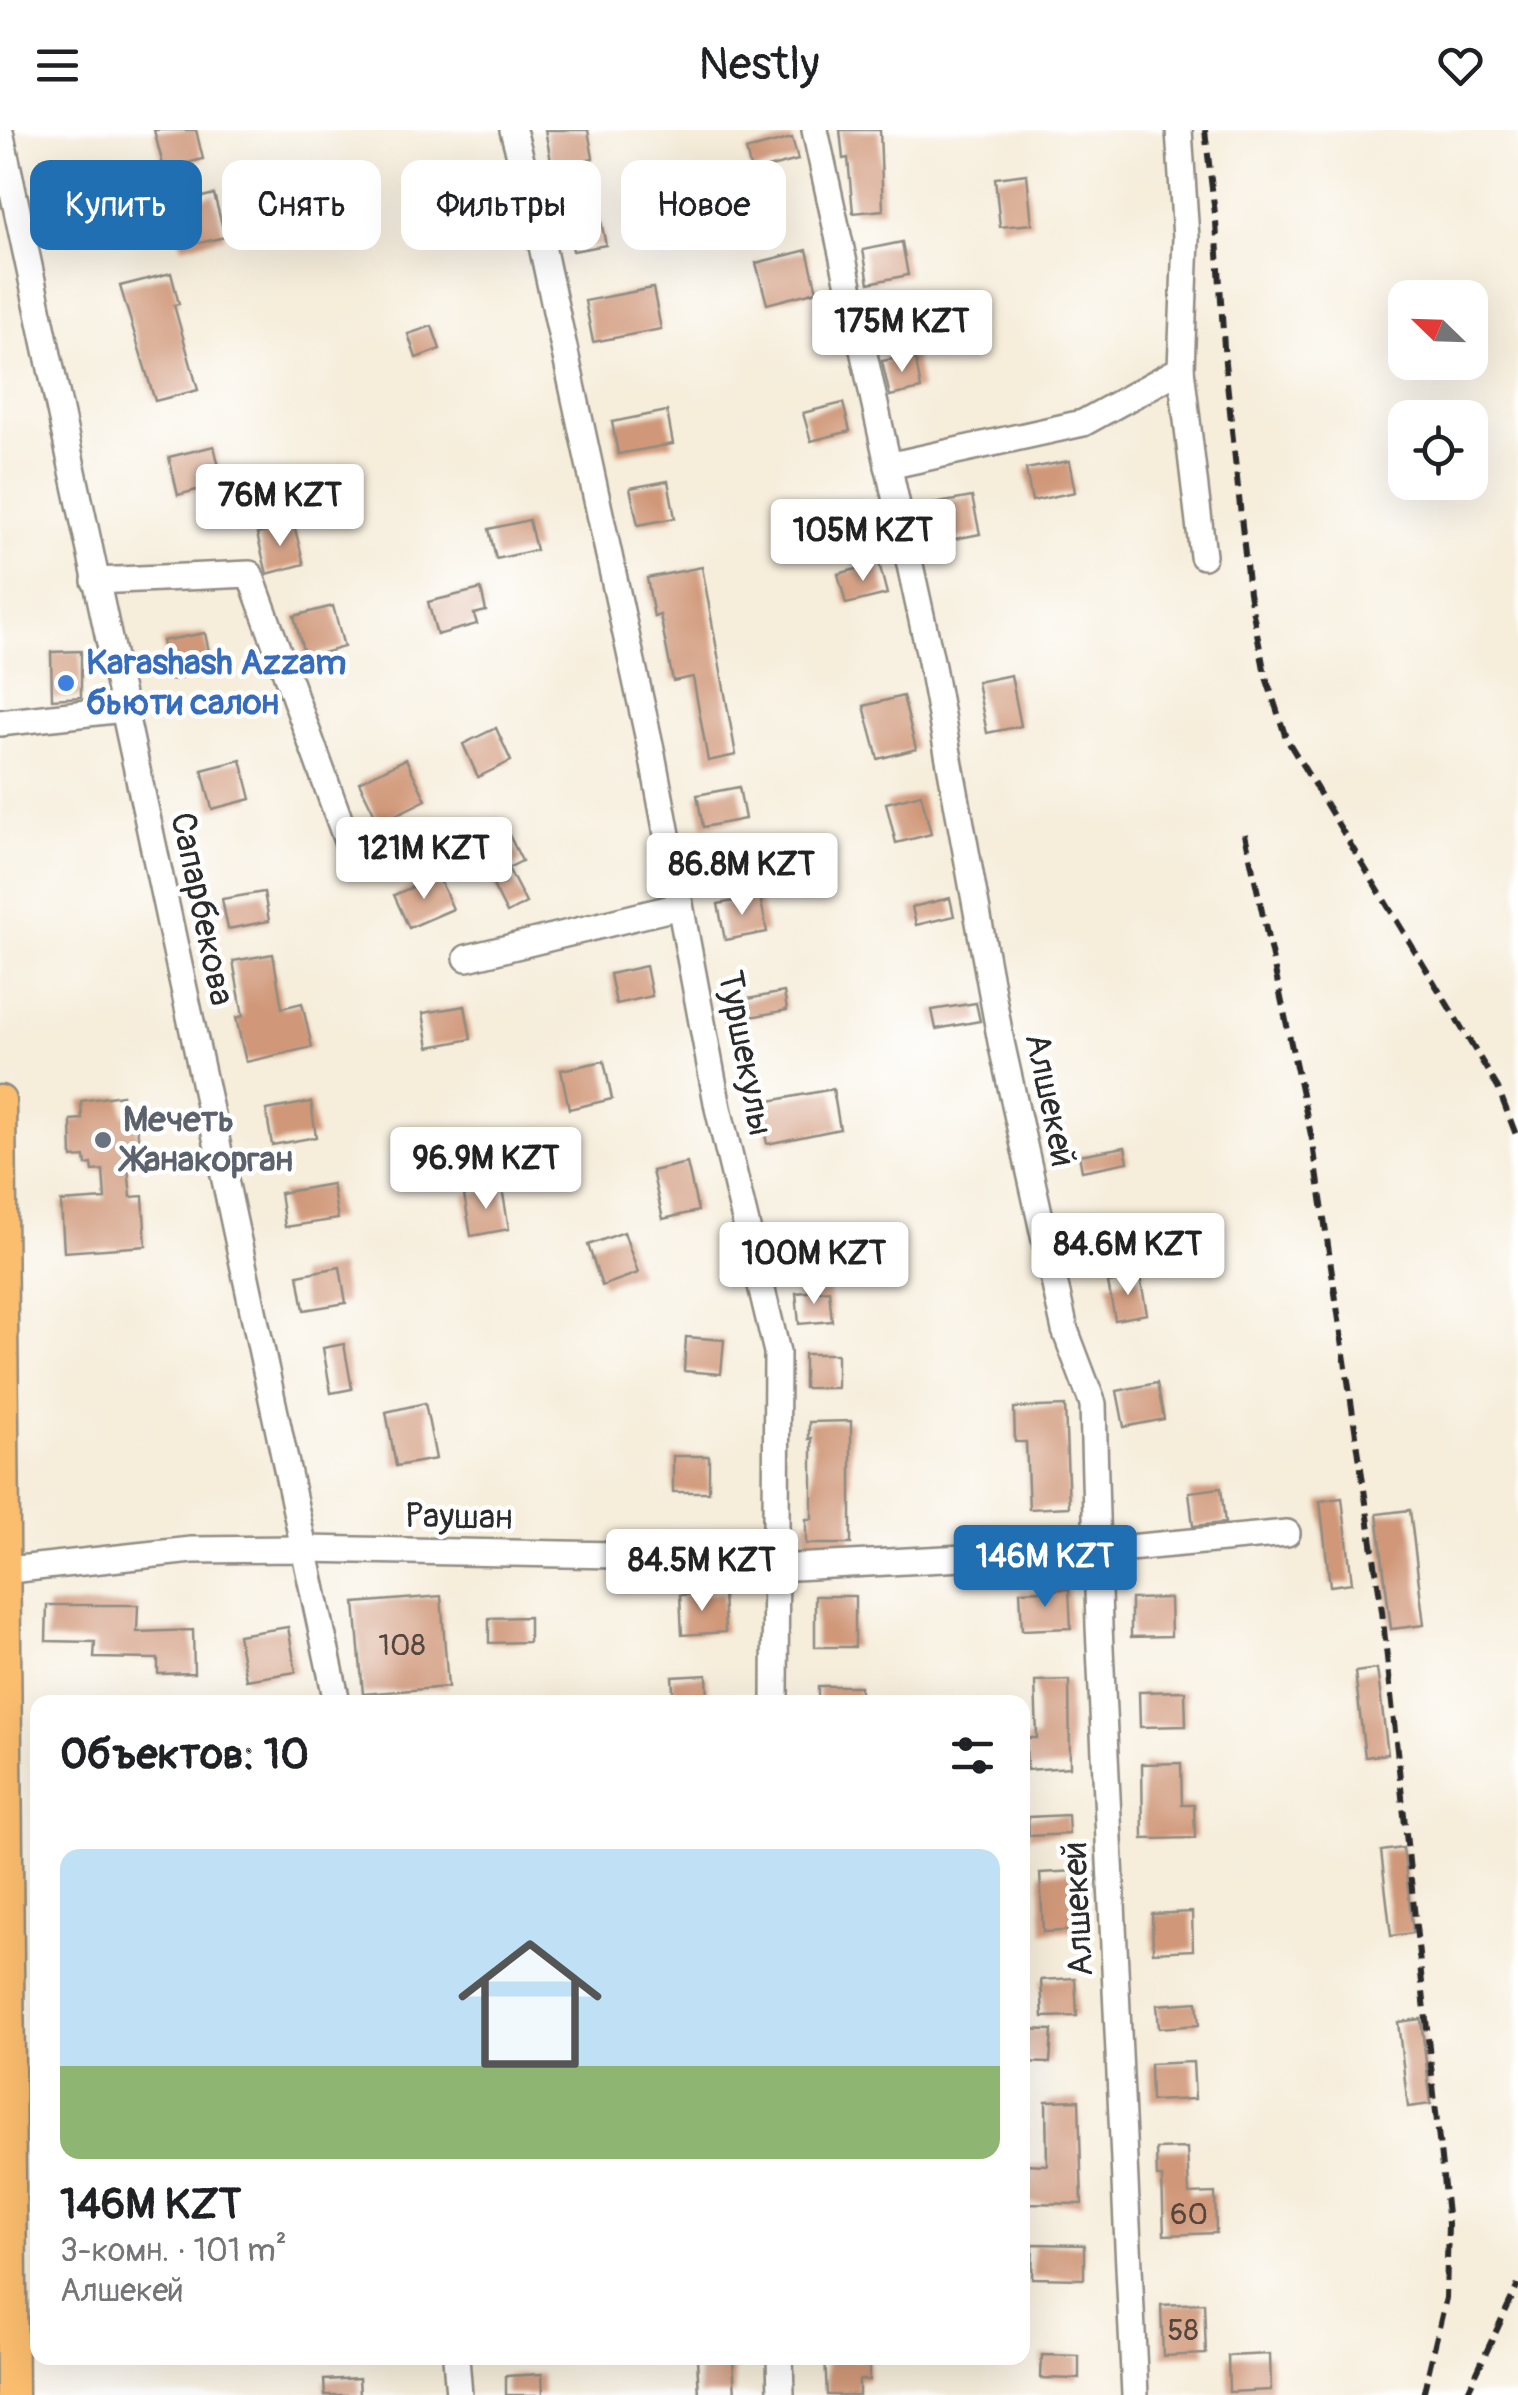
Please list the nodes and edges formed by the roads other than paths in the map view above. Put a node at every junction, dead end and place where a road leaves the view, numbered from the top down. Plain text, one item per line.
1 (514, 130) edge
2 (815, 130) edge
3 (1179, 130) edge
4 (0, 131) edge
5 (0, 203) edge
6 (22, 223) junction
7 (1180, 370) junction
8 (888, 466) junction
9 (1203, 556) dead end
10 (95, 581) junction
11 (123, 708) junction
12 (0, 723) edge
13 (356, 863) dead end
14 (680, 906) junction
15 (467, 958) dead end
16 (0, 1101) edge
17 (1, 1256) edge
18 (1287, 1533) dead end
19 (306, 1548) junction
20 (1097, 1551) junction
21 (775, 1568) junction
22 (2, 1570) edge
23 (336, 1695) edge
24 (774, 1695) edge
25 (457, 2365) edge
26 (780, 2365) edge
27 (12, 2395) edge
28 (460, 2395) edge
29 (781, 2395) edge
30 (1135, 2395) edge

1 - 14 street, Туршекулы
2 - 8 street, Алшекей
3 - 7 street
4 - 6 street, Сапарбекова
5 - 6 street
6 - 10 street, Сапарбекова
7 - 8 street
7 - 9 street
8 - 20 street, Алшекей
10 - 11 street, Сапарбекова
10 - 13 street
11 - 12 street
11 - 19 street, Сапарбекова
14 - 15 street
14 - 21 street, Туршекулы
16 - 17 main road
17 - 22 main road
18 - 20 street, Раушан
19 - 21 street, Раушан
19 - 22 street, Раушан
19 - 23 street, Сапарбекова
20 - 21 street, Раушан
20 - 30 street, Алшекей
21 - 24 street, Туршекулы
22 - 27 main road
25 - 28 street
26 - 29 street

